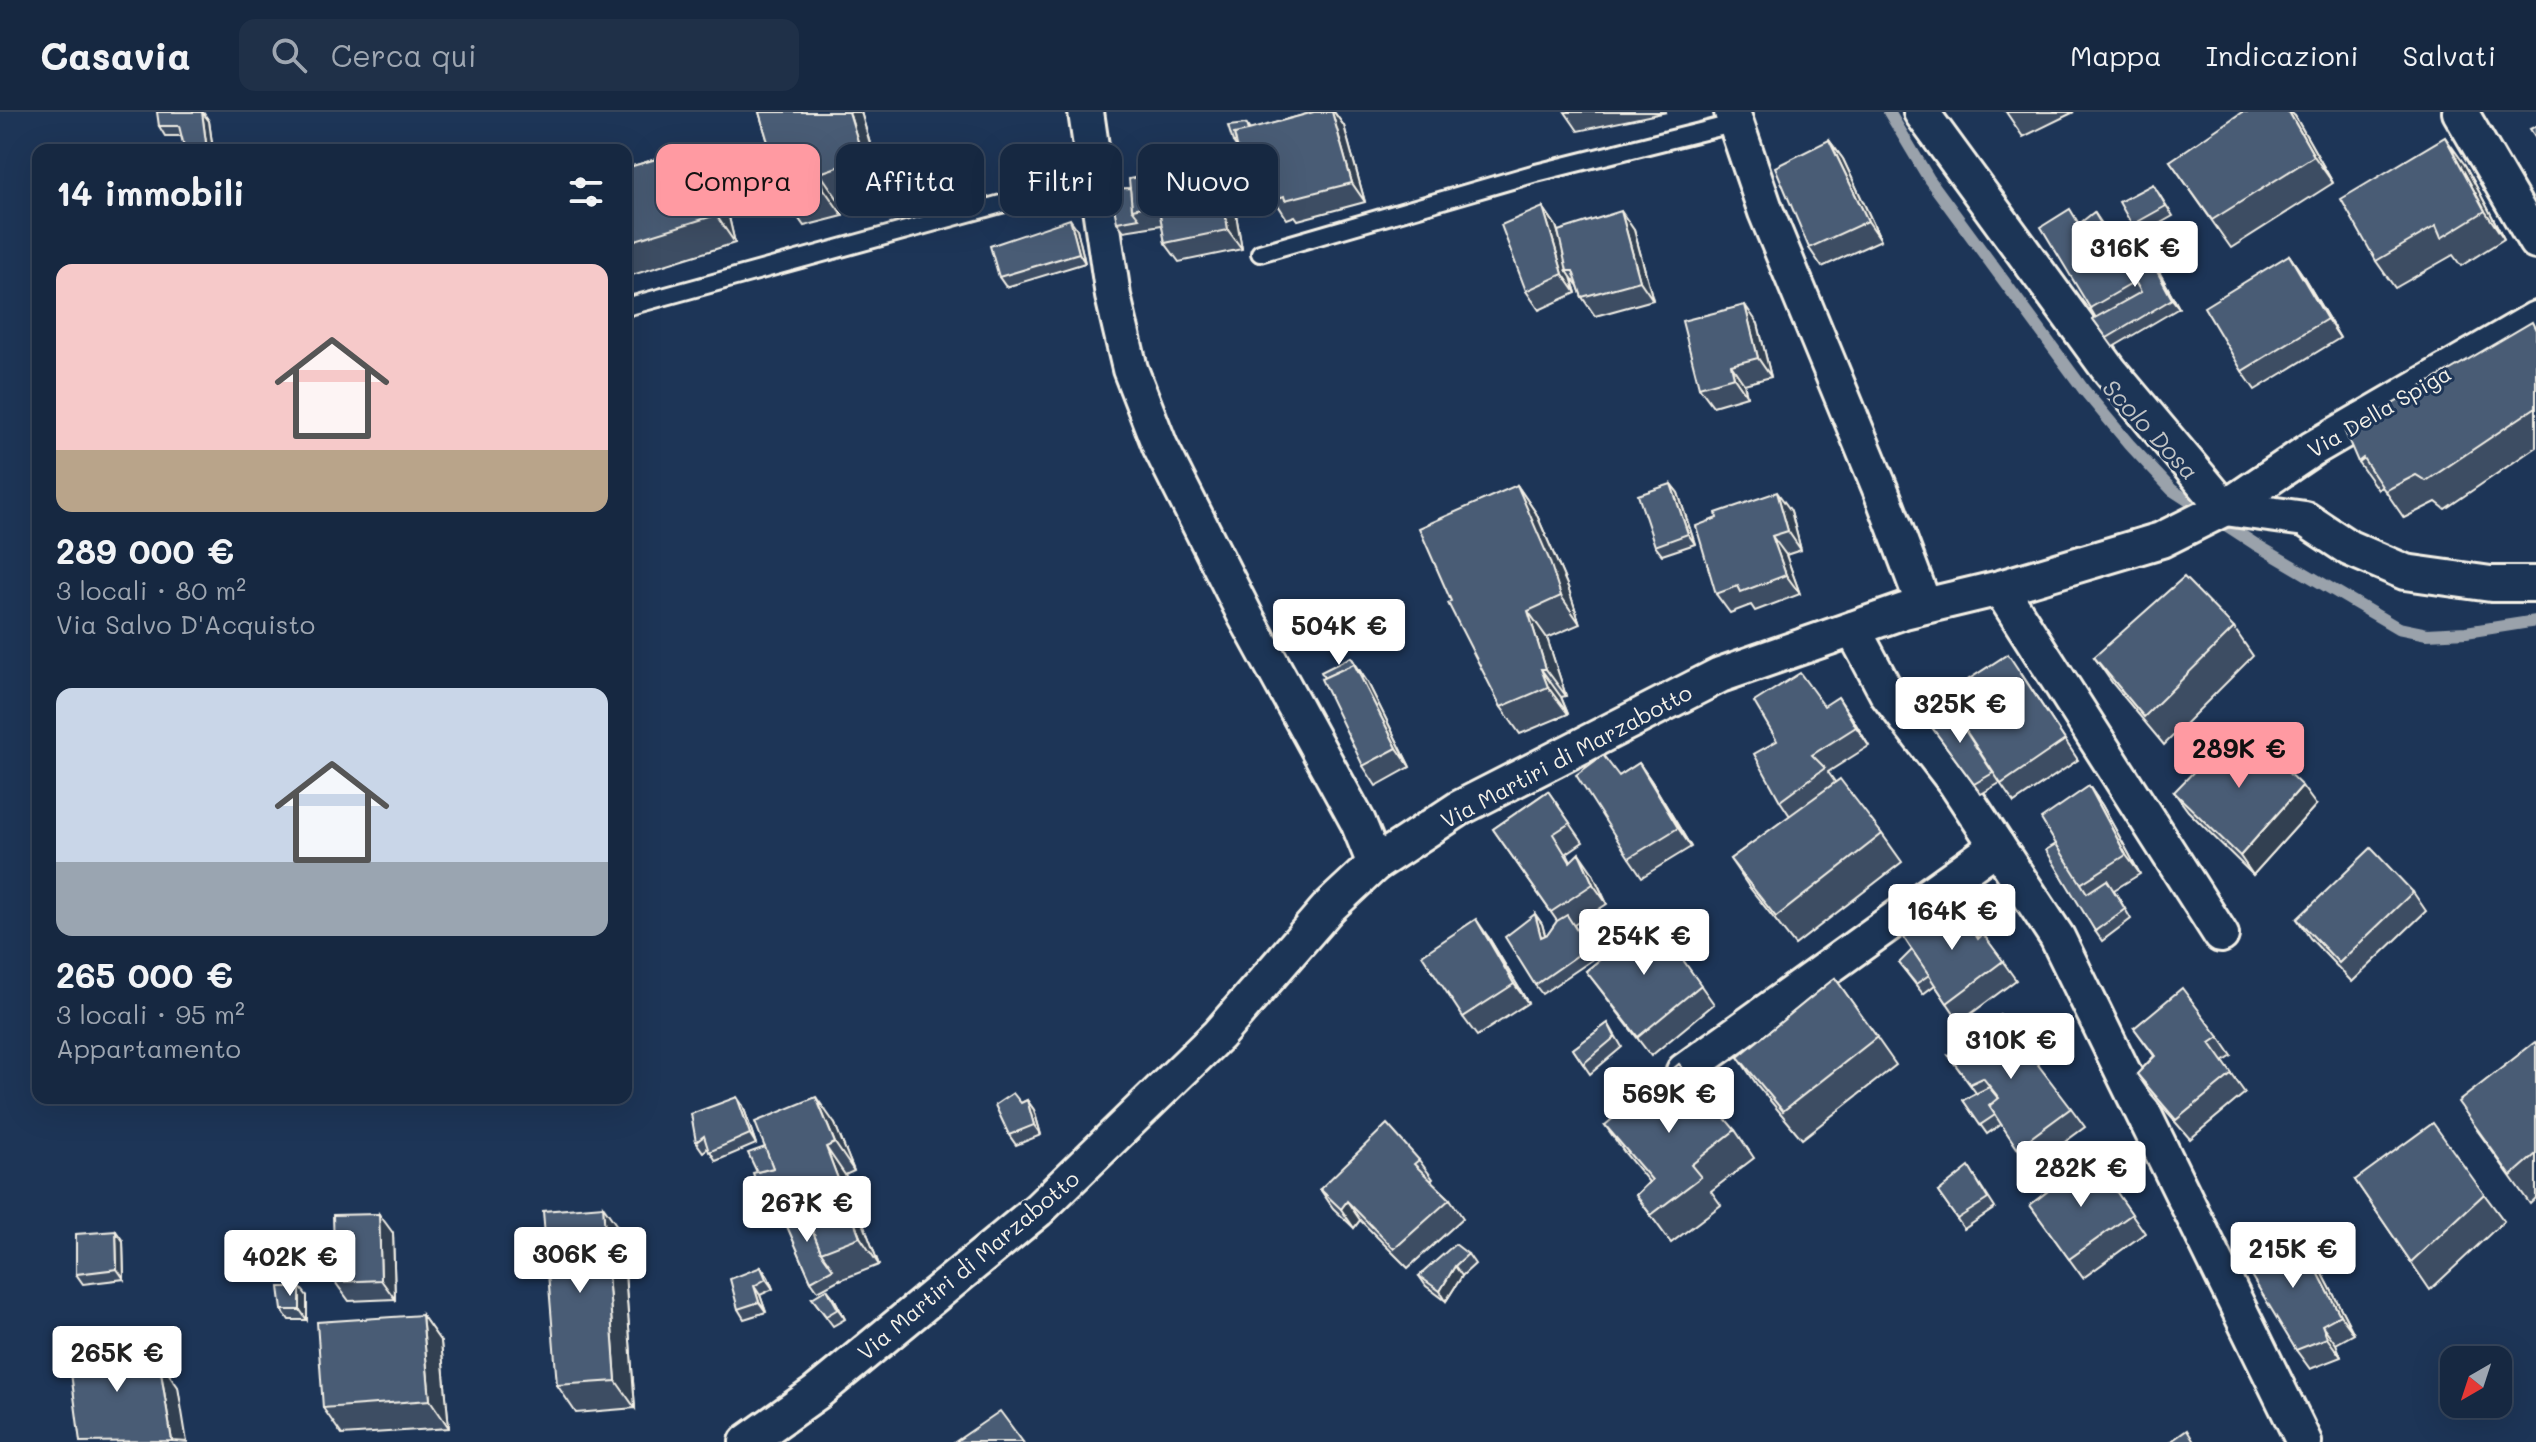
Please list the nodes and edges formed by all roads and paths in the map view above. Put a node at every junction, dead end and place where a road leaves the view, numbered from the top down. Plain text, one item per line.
1 (1086, 112) edge
2 (1921, 112) edge
3 (2460, 112) edge
4 (1734, 118) edge
5 (1091, 144) edge
6 (1000, 204) edge
7 (1101, 216) edge
8 (2536, 242) edge
9 (1260, 253) dead end
10 (632, 305) edge
11 (2536, 319) edge
12 (2312, 449) junction
13 (2225, 508) junction
14 (2305, 519) junction
15 (2536, 584) edge
16 (2000, 588) junction
17 (1924, 605) junction
18 (1853, 629) junction
19 (1997, 846) junction
20 (1375, 864) junction
21 (2221, 935) dead end
22 (1684, 1071) edge
23 (747, 1442) edge
24 (2304, 1442) edge

1 - 5 street
2 - 13 street
3 - 8 street
4 - 9 lane
4 - 17 street
6 - 10 lane
7 - 20 street
11 - 12 street, Via Della Spiga
12 - 13 street, Via Della Spiga
12 - 14 street
13 - 14 street
13 - 16 street, Via Martiri di Marzabotto
14 - 15 street
16 - 17 street, Via Martiri di Marzabotto
16 - 21 street
17 - 18 street, Via Martiri di Marzabotto
18 - 19 street
18 - 20 street, Via Martiri di Marzabotto
19 - 22 street
19 - 24 street
20 - 23 street, Via Martiri di Marzabotto

